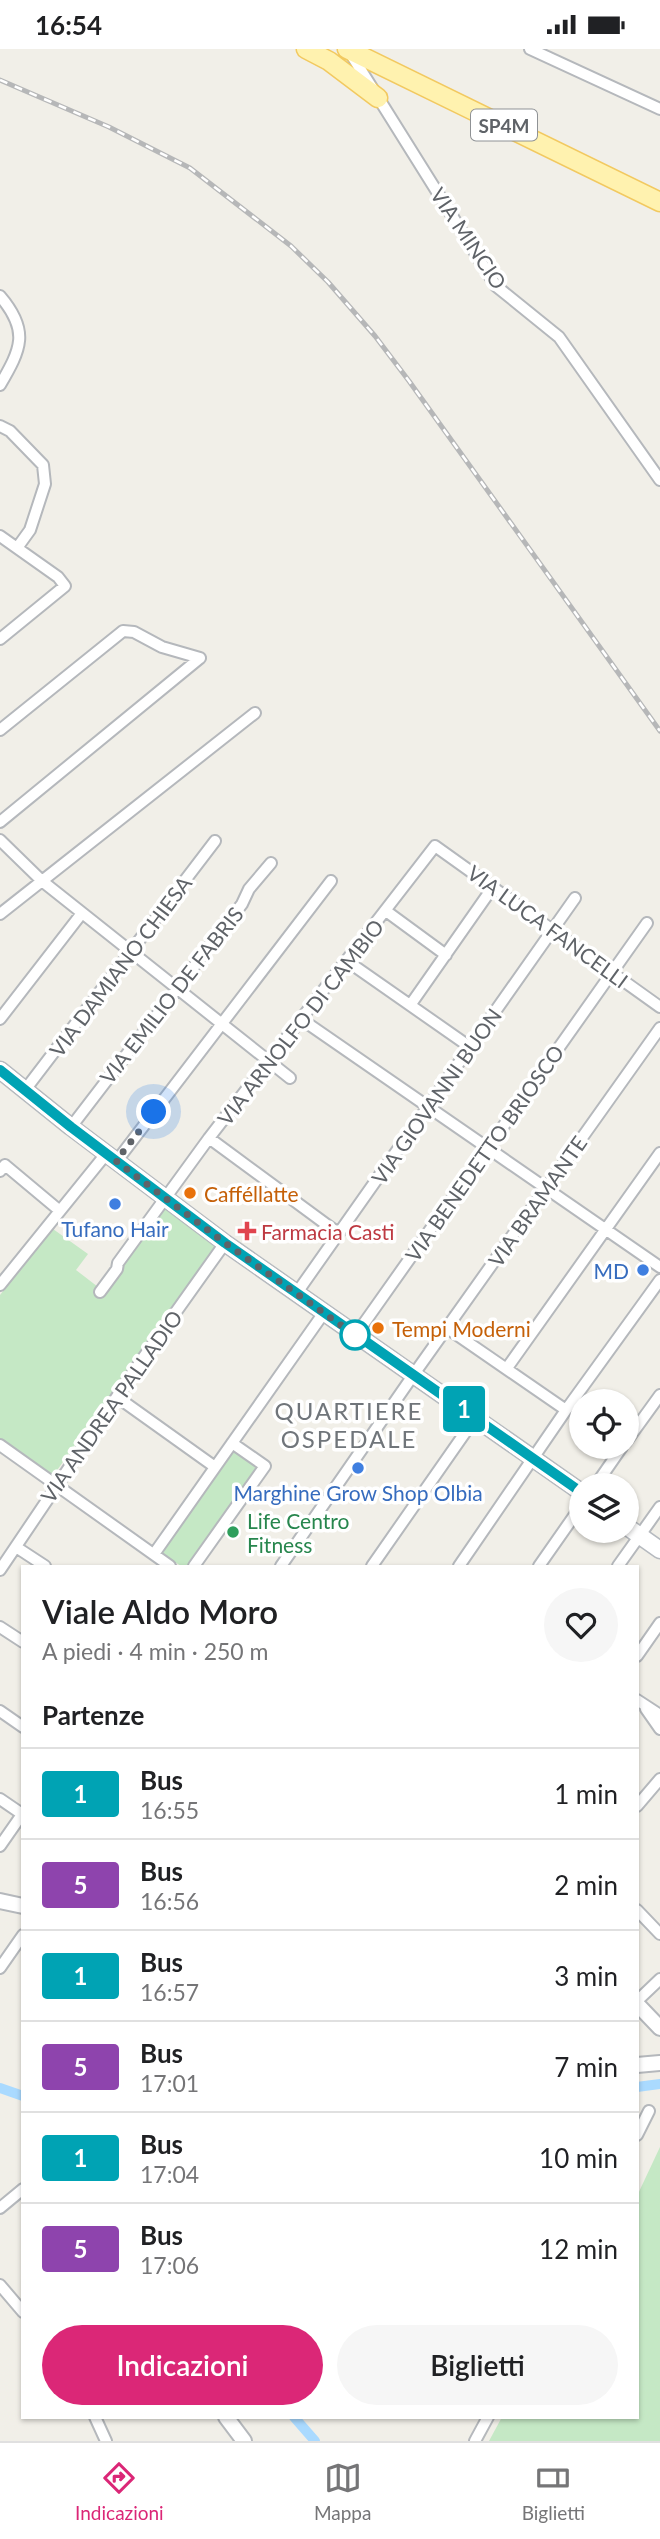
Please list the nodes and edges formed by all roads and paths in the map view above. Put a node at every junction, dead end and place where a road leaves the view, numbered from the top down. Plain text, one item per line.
1 (306, 49) edge
2 (347, 49) edge
3 (530, 49) edge
4 (378, 98) junction
5 (660, 109) edge
6 (660, 202) edge
7 (0, 296) edge
8 (0, 385) edge
9 (0, 426) edge
10 (660, 480) edge
11 (1, 538) edge
12 (17, 548) junction
13 (0, 639) edge
14 (255, 713) dead end
15 (0, 730) edge
16 (0, 822) edge
17 (0, 840) edge
18 (215, 841) dead end
19 (435, 846) joint
20 (271, 863) dead end
21 (42, 881) junction
22 (331, 881) dead end
23 (493, 887) junction
24 (575, 898) dead end
25 (386, 911) junction
26 (82, 913) junction
27 (0, 914) edge
28 (648, 923) dead end
29 (555, 931) junction
30 (131, 952) junction
31 (446, 955) junction
32 (347, 961) junction
33 (613, 972) junction
34 (177, 988) junction
35 (411, 1004) junction
36 (660, 1007) edge
37 (301, 1019) junction
38 (0, 1020) edge
39 (222, 1023) junction
40 (660, 1028) edge
41 (470, 1047) junction
42 (269, 1061) junction
43 (0, 1070) edge
44 (290, 1078) dead end
45 (25, 1090) junction
46 (429, 1106) junction
47 (71, 1127) junction
48 (209, 1138) junction
49 (487, 1147) junction
50 (660, 1153) edge
51 (111, 1158) junction
52 (0, 1171) edge
53 (546, 1189) junction
54 (165, 1198) junction
55 (60, 1211) junction
56 (605, 1229) junction
57 (338, 1233) junction
58 (225, 1243) junction
59 (660, 1267) edge
60 (660, 1280) edge
61 (0, 1285) edge
62 (100, 1292) dead end
63 (296, 1294) junction
64 (323, 1314) junction
65 (447, 1328) junction
66 (355, 1335) junction
67 (508, 1368) junction
68 (414, 1374) junction
69 (660, 1395) edge
70 (117, 1397) junction
71 (566, 1410) junction
72 (476, 1417) junction
73 (639, 1424) edge
74 (232, 1443) junction
75 (0, 1445) edge
76 (534, 1458) junction
77 (215, 1467) junction
78 (569, 1483) edge
79 (56, 1485) junction
80 (660, 1507) edge
81 (569, 1523) edge
82 (639, 1526) edge
83 (639, 1535) edge
84 (628, 1543) edge
85 (16, 1546) junction
86 (660, 1550) edge
87 (155, 1554) junction
88 (44, 1565) edge
89 (169, 1565) edge
90 (195, 1565) edge
91 (282, 1565) edge
92 (373, 1565) edge
93 (459, 1565) edge
94 (540, 1565) edge
95 (618, 1565) edge
96 (0, 1570) edge
97 (660, 1623) edge
98 (0, 1626) edge
99 (21, 1641) edge
100 (639, 1653) edge
101 (641, 1703) edge
102 (0, 1711) edge
103 (660, 1715) edge
104 (21, 1726) edge
105 (660, 1729) edge
106 (658, 1787) edge
107 (0, 1799) edge
108 (639, 1804) edge
109 (21, 1813) edge
110 (21, 1815) edge
111 (0, 1846) edge
112 (0, 1901) edge
113 (21, 1906) edge
114 (639, 1912) edge
115 (660, 1934) edge
116 (21, 1938) edge
117 (0, 1968) edge
118 (660, 1979) edge
119 (639, 2001) edge
120 (639, 2005) edge
121 (660, 2028) edge
122 (660, 2063) edge
123 (639, 2065) edge
124 (649, 2111) dead end
125 (639, 2131) edge
126 (21, 2191) edge
127 (0, 2208) edge
128 (2, 2292) edge
129 (21, 2310) edge
130 (96, 2419) edge
131 (228, 2419) edge
132 (487, 2419) edge
133 (105, 2437) edge
134 (244, 2441) edge
135 (475, 2441) edge

1 - 4 main road
2 - 4 street, VIA MINCIO
2 - 6 main road, SP4M
3 - 5 street
4 - 10 street, VIA MINCIO
7 - 8 street
9 - 12 street
11 - 12 street
12 - 13 street
14 - 21 street
15 - 16 street
17 - 21 street
18 - 30 street, VIA DAMIANO CHIESA
19 - 23 street, VIA LUCA FANCELLI
19 - 25 street, VIA ARNOLFO DI CAMBIO
20 - 34 street, VIA EMILIO DE FABRIS
21 - 26 street
21 - 27 street
22 - 39 street
23 - 29 street, VIA LUCA FANCELLI
23 - 31 street
24 - 29 street, VIA GIOVANNI BUON
25 - 31 street
25 - 32 street, VIA ARNOLFO DI CAMBIO
26 - 30 street
26 - 38 street
28 - 33 street, VIA BENEDETTO BRIOSCO
29 - 33 street, VIA LUCA FANCELLI
29 - 41 street, VIA GIOVANNI BUON
30 - 34 street
30 - 45 street, VIA DAMIANO CHIESA
31 - 35 street
32 - 35 street
32 - 37 street, VIA ARNOLFO DI CAMBIO
33 - 36 street, VIA LUCA FANCELLI
33 - 49 street, VIA BENEDETTO BRIOSCO
34 - 39 street
34 - 47 street, VIA EMILIO DE FABRIS
35 - 41 street
37 - 42 street, VIA ARNOLFO DI CAMBIO
37 - 46 street
39 - 42 street
39 - 51 street
40 - 53 street, VIA BRAMANTE
41 - 46 street, VIA GIOVANNI BUON
42 - 44 street
42 - 48 street, VIA ARNOLFO DI CAMBIO
43 - 45 main road
45 - 47 main road
46 - 49 street
46 - 57 street, VIA GIOVANNI BUON
47 - 51 main road
48 - 54 street, VIA ARNOLFO DI CAMBIO
48 - 57 street
49 - 53 street
49 - 66 street, VIA BENEDETTO BRIOSCO
50 - 56 street
51 - 54 main road
51 - 55 street
52 - 55 street
53 - 56 street
53 - 65 street, VIA BRAMANTE
54 - 58 main road
54 - 62 street, VIA ARNOLFO DI CAMBIO
55 - 61 street
56 - 59 street
56 - 67 street
57 - 63 street, VIA GIOVANNI BUON
58 - 63 main road
58 - 70 street, VIA ANDREA PALLADIO
60 - 71 street
63 - 64 main road
64 - 66 main road
64 - 74 street
65 - 67 street
65 - 68 street, VIA BRAMANTE
66 - 68 main road
67 - 71 street
68 - 72 main road
68 - 91 street, VIA BRAMANTE
69 - 73 street
70 - 77 street
70 - 79 street, VIA ANDREA PALLADIO
71 - 76 street
72 - 76 main road
72 - 92 street
74 - 77 street
74 - 90 street
75 - 79 street
76 - 78 main road
76 - 93 street
77 - 87 street
79 - 85 street, VIA ANDREA PALLADIO
79 - 87 street
80 - 82 street
81 - 94 street
83 - 86 main road
84 - 95 street
85 - 88 street
85 - 96 street, VIA ANDREA PALLADIO
87 - 89 street
97 - 100 street
98 - 99 street
101 - 103 street
101 - 105 street
102 - 104 street
106 - 108 street
107 - 109 street
110 - 111 street
112 - 113 street
114 - 115 street
116 - 117 street
118 - 119 street
120 - 121 street
122 - 123 street
124 - 125 street
126 - 127 street
128 - 129 street
130 - 133 street
131 - 134 street
132 - 135 street

